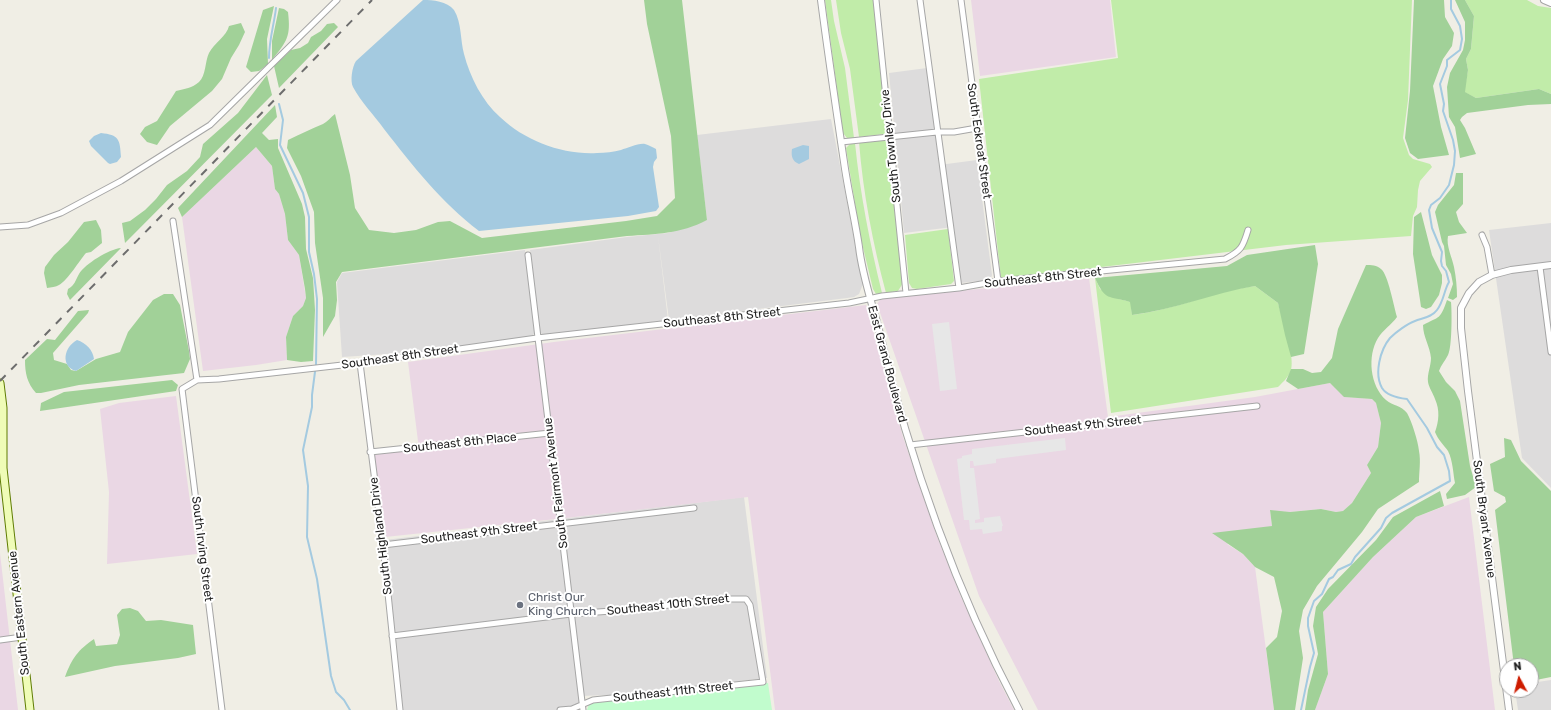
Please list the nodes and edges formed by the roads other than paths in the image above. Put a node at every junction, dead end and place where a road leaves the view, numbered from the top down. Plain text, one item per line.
1 (337, 0) edge
2 (821, 0) edge
3 (876, 0) edge
4 (920, 0) edge
5 (961, 0) edge
6 (1544, 0) edge
7 (1551, 3) edge
8 (977, 128) junction
9 (937, 132) junction
10 (890, 137) junction
11 (841, 142) junction
12 (173, 221) dead end
13 (0, 227) edge
14 (1248, 230) dead end
15 (1482, 235) dead end
16 (528, 255) dead end
17 (1551, 265) edge
18 (1540, 267) junction
19 (1492, 275) junction
20 (998, 281) junction
21 (959, 288) junction
22 (906, 293) junction
23 (870, 299) junction
24 (537, 338) junction
25 (1551, 352) edge
26 (360, 363) junction
27 (197, 380) junction
28 (0, 383) edge
29 (182, 389) joint
30 (1257, 406) dead end
31 (550, 433) junction
32 (910, 445) junction
33 (370, 452) junction
34 (0, 454) edge
35 (3, 468) junction
36 (694, 508) dead end
37 (561, 523) junction
38 (383, 545) junction
39 (571, 614) junction
40 (392, 636) junction
41 (22, 637) junction
42 (0, 640) edge
43 (763, 682) joint
44 (583, 707) edge
45 (30, 710) edge
46 (222, 710) edge
47 (400, 710) edge
48 (560, 710) edge
49 (1019, 710) edge
50 (1509, 710) edge

1 - 13 street
2 - 11 street, East Grand Boulevard
3 - 10 street, South Townley Drive
4 - 9 street
5 - 8 street, South Eckroat Street
6 - 7 street
8 - 9 street
8 - 20 street, South Eckroat Street
9 - 10 street
9 - 21 street
10 - 11 street
10 - 22 street, South Townley Drive
11 - 23 street, East Grand Boulevard
12 - 27 street
14 - 20 street, Southeast 8th Street
15 - 19 street
16 - 24 street, South Fairmont Avenue
17 - 18 street, South Bryant Avenue
18 - 19 street, South Bryant Avenue
18 - 25 street
19 - 50 street, South Bryant Avenue
20 - 21 street, Southeast 8th Street
21 - 22 street, Southeast 8th Street
22 - 23 street, Southeast 8th Street
23 - 24 street, Southeast 8th Street
23 - 32 street, East Grand Boulevard
24 - 26 street, Southeast 8th Street
24 - 31 street, South Fairmont Avenue
26 - 27 street, Southeast 8th Street
26 - 33 street, South Highland Drive
27 - 29 street, Southeast 8th Street
28 - 35 main road, South Eastern Avenue
29 - 46 street, South Irving Street
30 - 32 street, Southeast 9th Street
31 - 33 street, Southeast 8th Place
31 - 37 street, South Fairmont Avenue
32 - 49 street, East Grand Boulevard
33 - 38 street, South Highland Drive
34 - 35 main road, South Eastern Avenue
35 - 41 main road, South Eastern Avenue
36 - 37 street, Southeast 9th Street
37 - 38 street, Southeast 9th Street
37 - 39 street, South Fairmont Avenue
38 - 40 street, South Highland Drive
39 - 40 street, Southeast 10th Street
39 - 43 street, Southeast 10th Street
39 - 44 street, South Fairmont Avenue
40 - 47 street, South Highland Drive
41 - 42 street
41 - 45 main road, South Eastern Avenue
43 - 44 street, Southeast 11th Street
44 - 48 street, Southeast 11th Street

